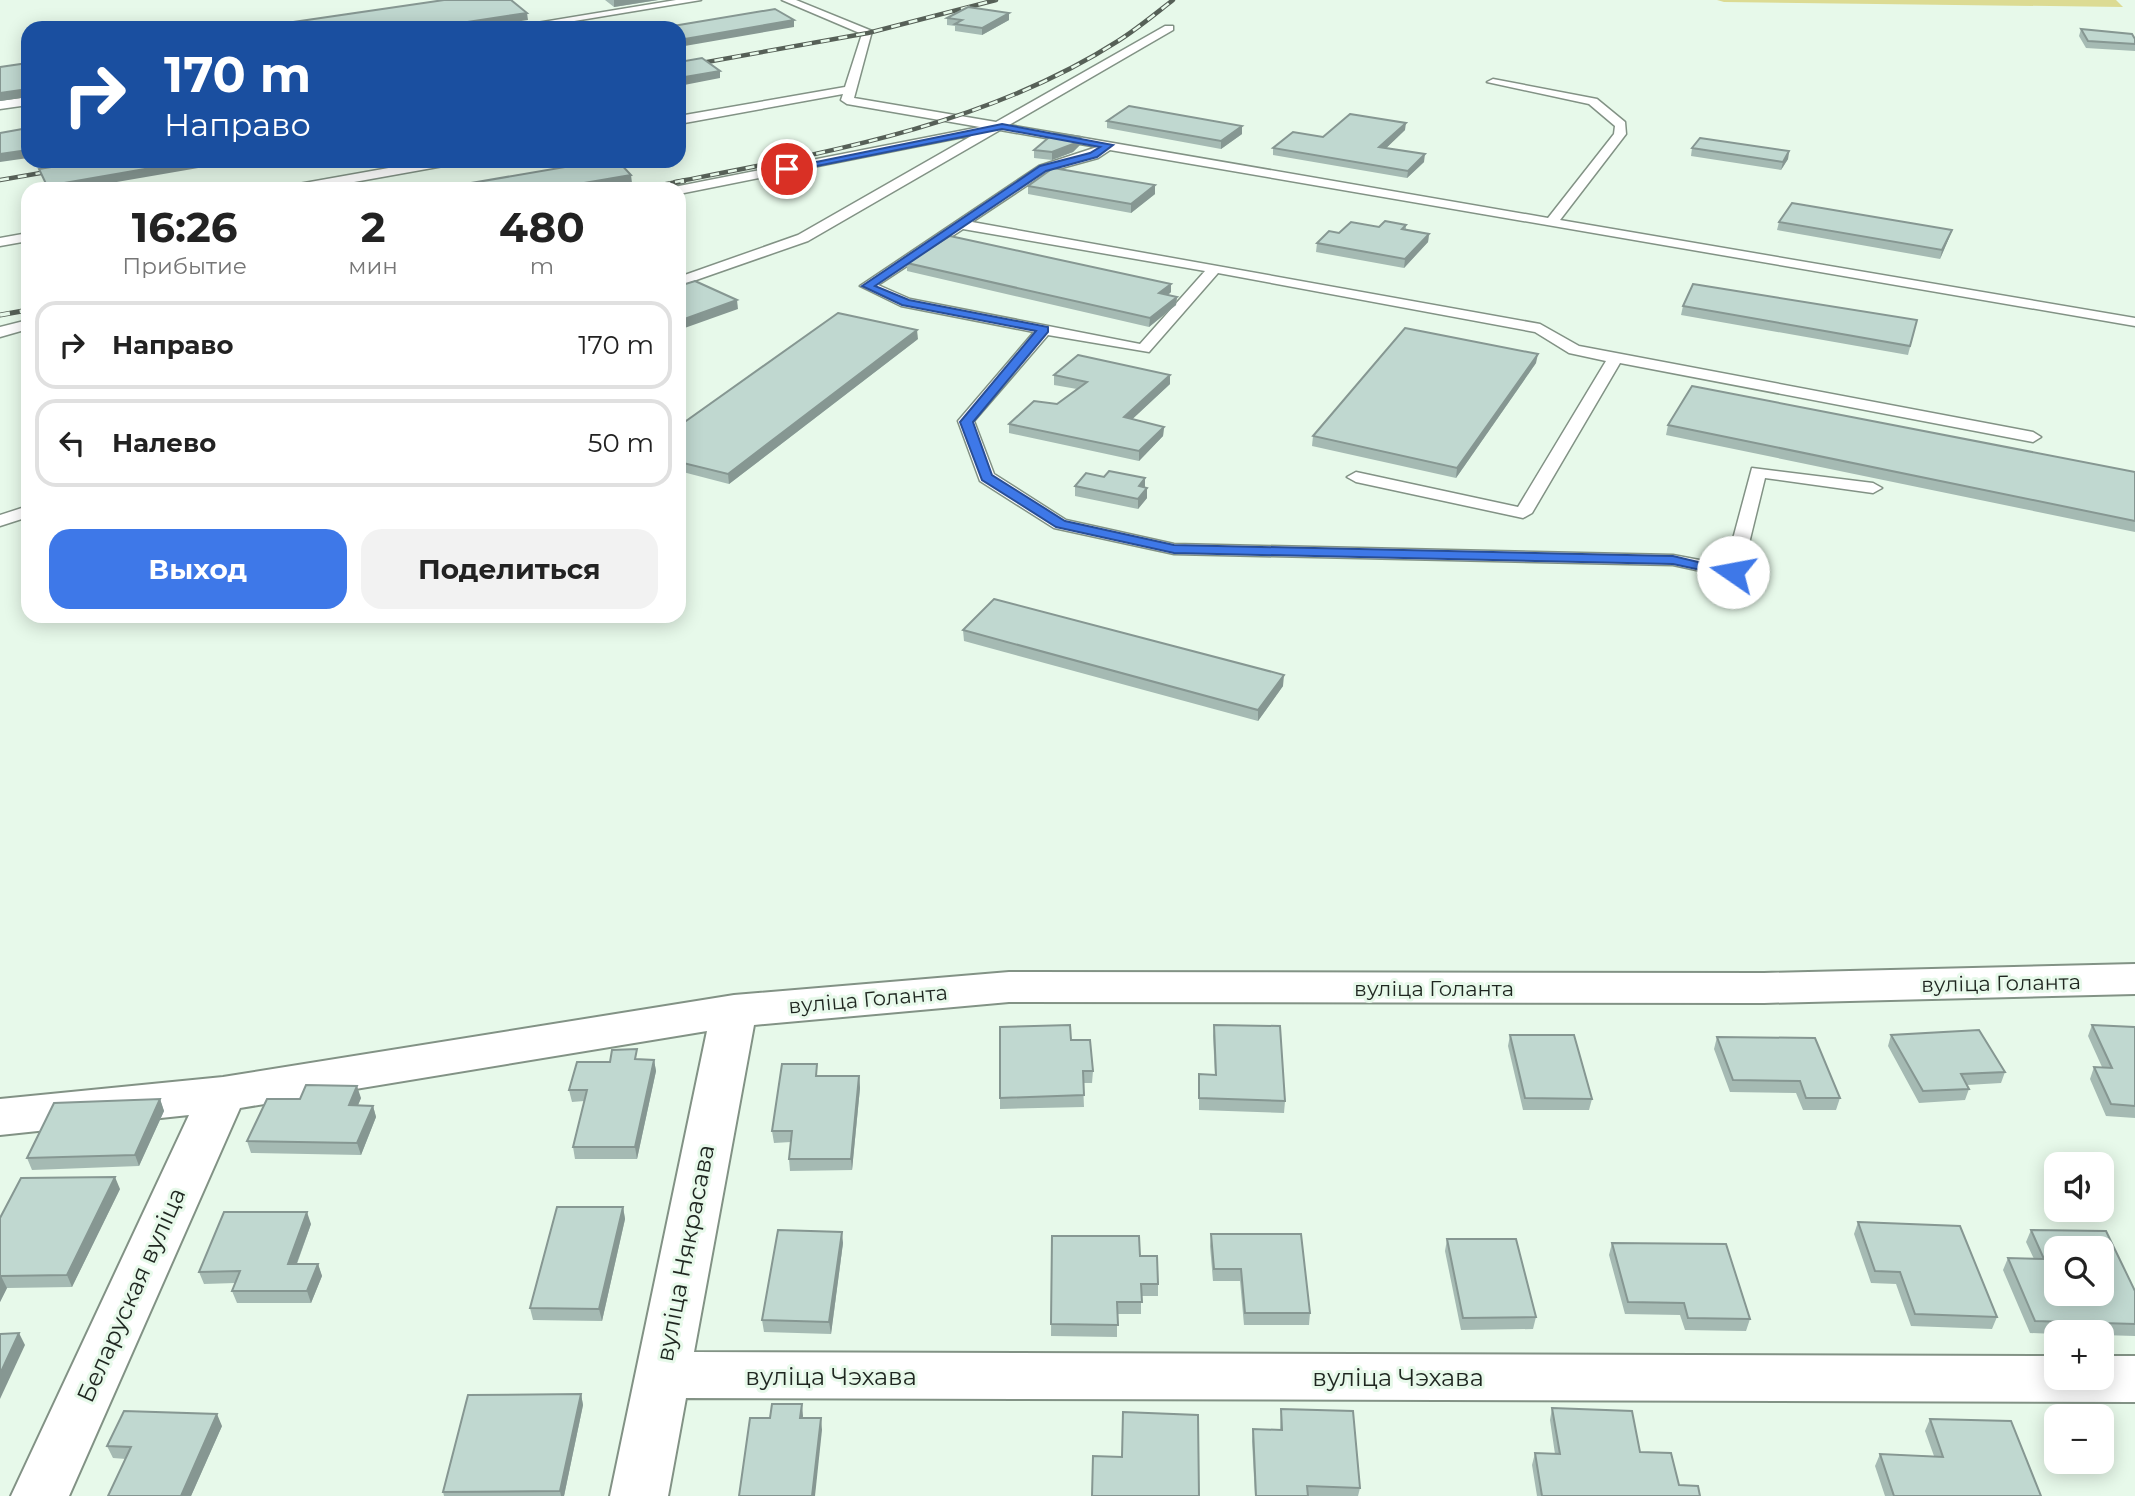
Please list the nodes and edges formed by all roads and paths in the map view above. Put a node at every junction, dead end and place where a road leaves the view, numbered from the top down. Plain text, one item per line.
1 (696, 0) edge
2 (787, 0) edge
3 (557, 21) edge
4 (1169, 28) dead end
5 (1493, 82) dead end
6 (851, 89) junction
7 (21, 102) edge
8 (0, 105) edge
9 (686, 119) edge
10 (1002, 127) junction
11 (1109, 145) junction
12 (410, 168) edge
13 (332, 182) edge
14 (686, 189) edge
15 (1551, 223) junction
16 (960, 224) junction
17 (21, 238) edge
18 (0, 242) edge
19 (1215, 268) junction
20 (686, 280) edge
21 (2135, 322) edge
22 (21, 326) edge
23 (1044, 330) junction
24 (0, 332) edge
25 (1615, 358) junction
26 (2033, 437) dead end
27 (1356, 477) dead end
28 (1873, 488) dead end
29 (21, 514) edge
30 (0, 521) edge
31 (2135, 979) edge
32 (734, 1011) junction
33 (223, 1094) junction
34 (0, 1117) edge
35 (661, 1375) junction
36 (2135, 1379) edge
37 (40, 1496) edge
38 (639, 1496) edge

1 - 3 lane
2 - 6 lane
4 - 10 lane
5 - 15 lane
6 - 9 lane
6 - 10 lane
7 - 8 lane
10 - 11 lane
10 - 14 lane
10 - 20 lane
11 - 15 lane
11 - 16 lane
12 - 13 lane
15 - 21 lane
16 - 19 lane
16 - 23 lane
17 - 18 lane
19 - 23 lane
19 - 25 lane
22 - 24 lane
23 - 28 lane
25 - 26 lane
25 - 27 lane
29 - 30 lane
31 - 32 street, вуліца Голанта
32 - 33 street, вуліца Голанта
32 - 35 street, вуліца Някрасава
33 - 34 street, вуліца Голанта
33 - 37 street, Беларуская вуліца
35 - 36 street, вуліца Чэхава
35 - 38 street, вуліца Някрасава

